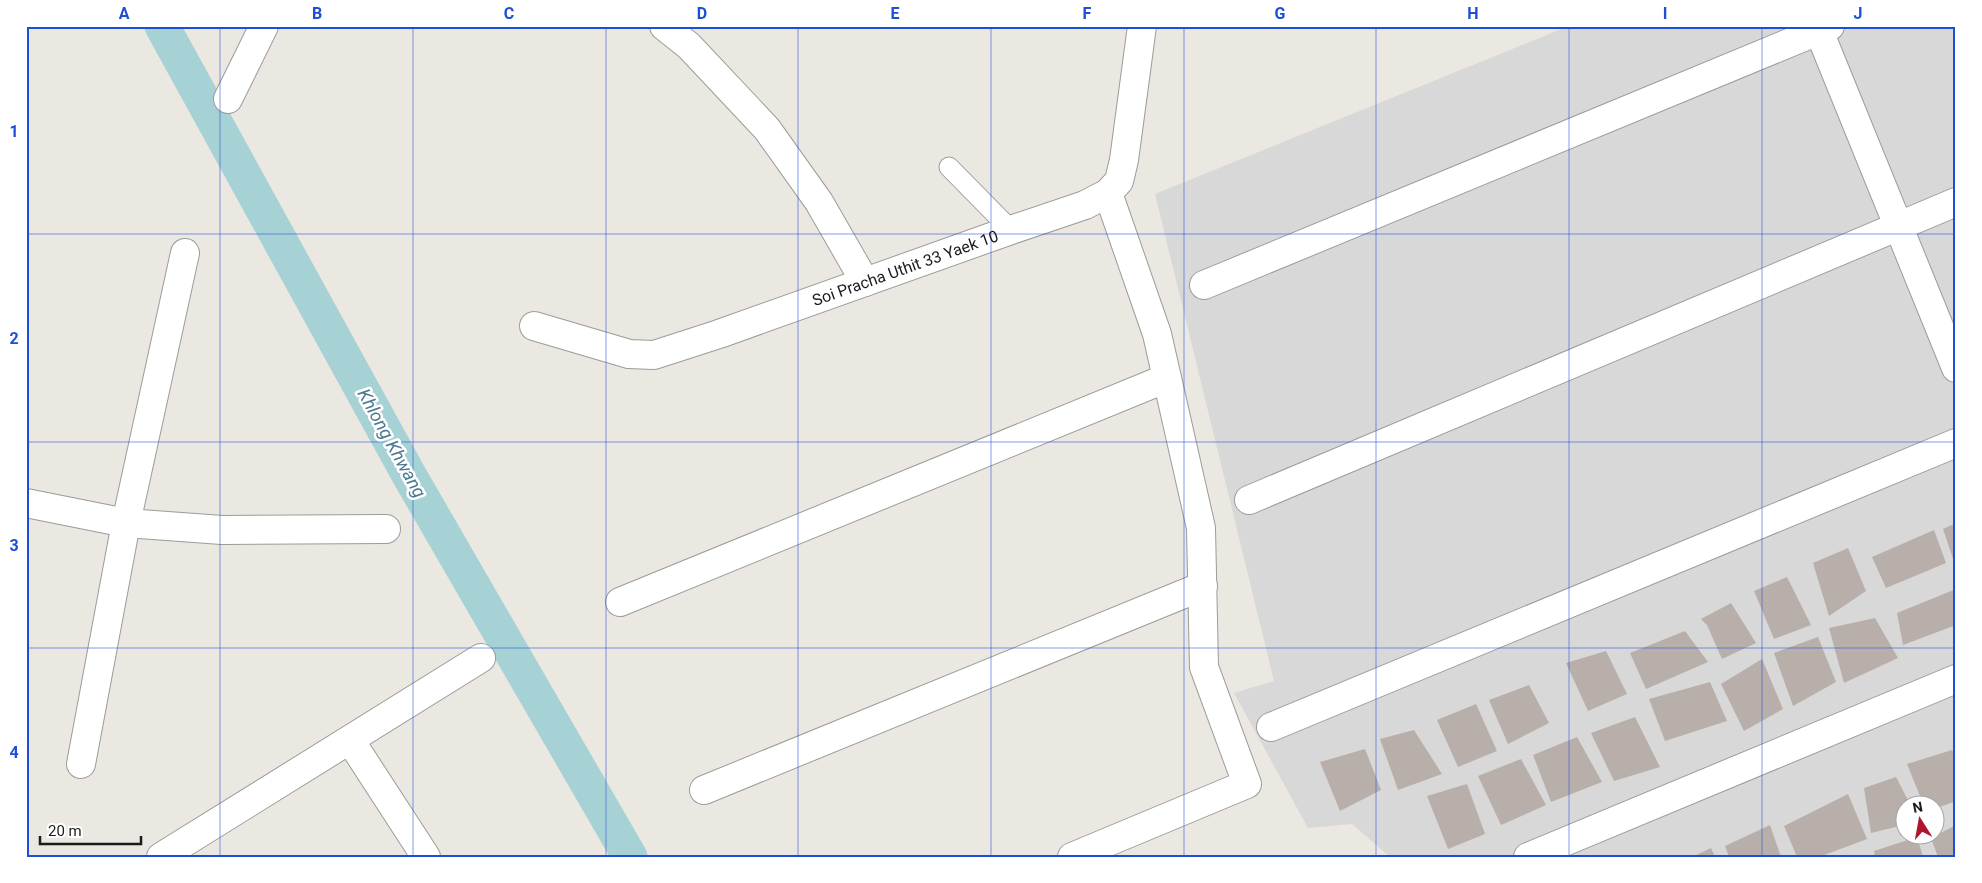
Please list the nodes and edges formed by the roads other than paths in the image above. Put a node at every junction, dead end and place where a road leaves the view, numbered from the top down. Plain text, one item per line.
1 (264, 26) edge
2 (664, 26) edge
3 (1142, 26) edge
4 (1824, 29) edge
5 (228, 99) dead end
6 (948, 167) dead end
7 (1108, 194) junction
8 (1956, 202) edge
9 (1898, 225) junction
10 (1011, 230) junction
11 (185, 253) dead end
12 (865, 282) junction
13 (1204, 285) dead end
14 (534, 326) dead end
15 (1956, 368) edge
16 (1167, 378) junction
17 (1956, 443) edge
18 (1249, 500) dead end
19 (26, 503) edge
20 (126, 523) junction
21 (386, 529) dead end
22 (1202, 586) junction
23 (620, 602) dead end
24 (480, 658) dead end
25 (1956, 679) edge
26 (1271, 727) dead end
27 (350, 740) junction
28 (81, 764) dead end
29 (704, 790) dead end
30 (160, 857) edge
31 (426, 857) edge
32 (1072, 857) edge
33 (1528, 857) edge

1 - 5 street
2 - 12 street
3 - 7 street
4 - 9 street
4 - 13 street
6 - 10 lane
7 - 10 street, Soi Pracha Uthit 33 Yaek 10
7 - 16 street
8 - 9 street
9 - 15 street
9 - 18 street
10 - 12 street, Soi Pracha Uthit 33 Yaek 10
11 - 20 street
12 - 14 street, Soi Pracha Uthit 33 Yaek 10
16 - 22 street
16 - 23 street
17 - 26 street
19 - 20 street
20 - 21 street
20 - 28 street
22 - 29 street
22 - 32 street
24 - 27 street
25 - 33 street
27 - 30 street
27 - 31 street

